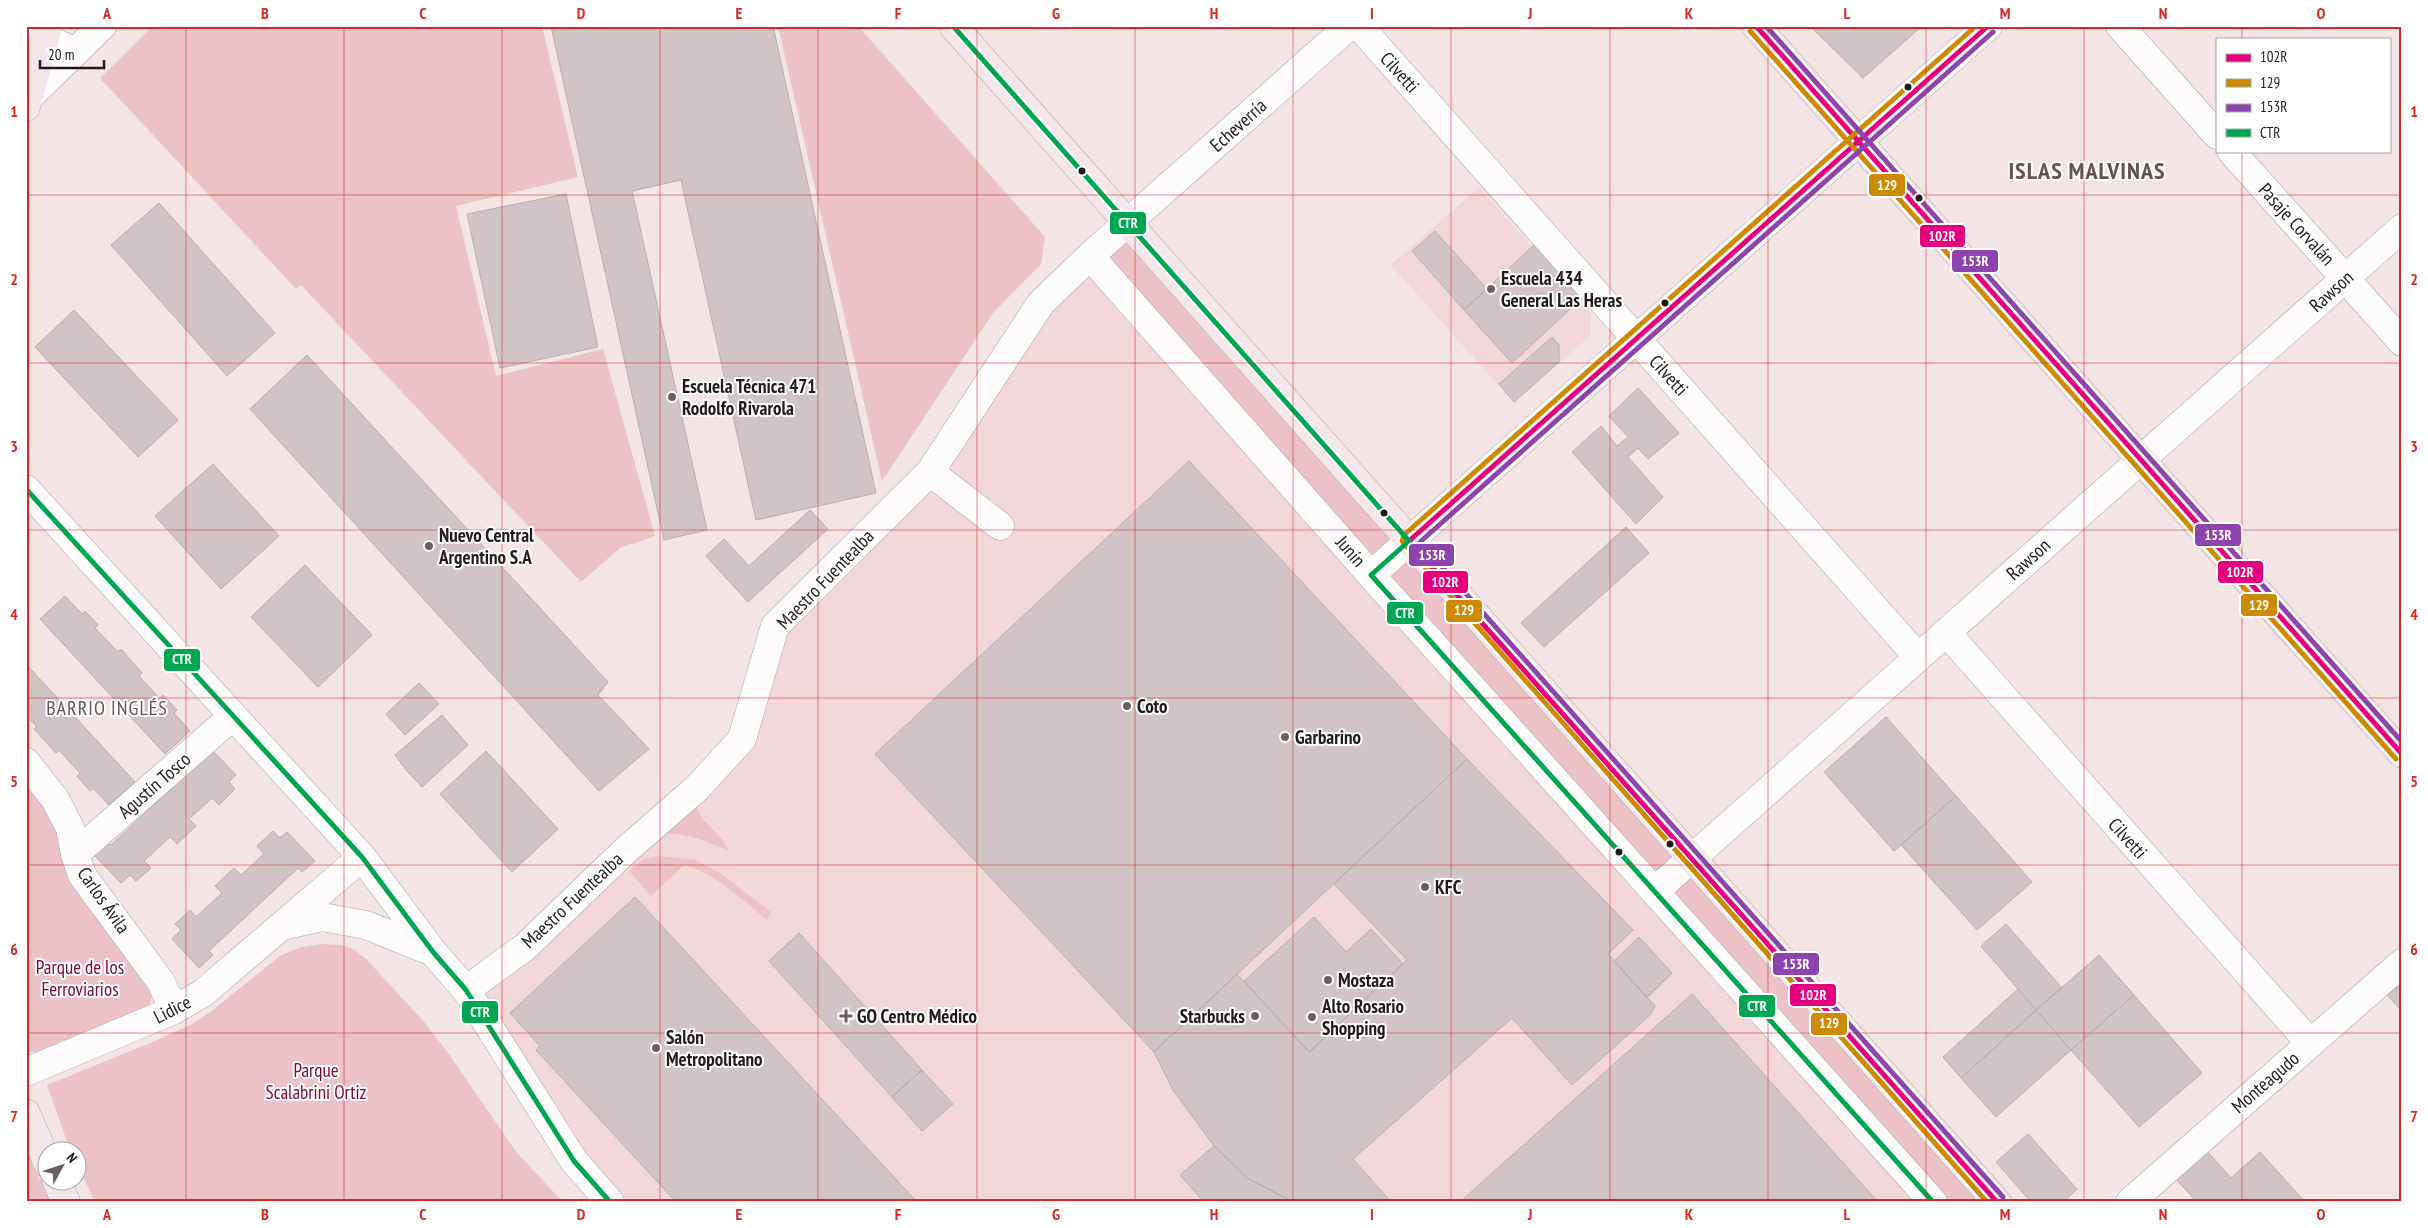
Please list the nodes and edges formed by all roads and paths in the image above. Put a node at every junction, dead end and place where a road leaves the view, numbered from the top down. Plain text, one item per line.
1 (102, 26) edge
2 (954, 26) edge
3 (1349, 26) edge
4 (1359, 26) edge
5 (1756, 26) edge
6 (1988, 26) edge
7 (2120, 26) edge
8 (40, 32) edge
9 (76, 51) junction
10 (28, 102) edge
11 (2216, 134) edge
12 (1858, 142) junction
13 (2232, 152) edge
14 (1127, 224) junction
15 (2402, 228) edge
16 (1090, 256) junction
17 (2345, 279) junction
18 (1636, 339) junction
19 (2402, 342) edge
20 (2141, 460) junction
21 (930, 472) junction
22 (26, 489) edge
23 (1000, 526) dead end
24 (1409, 541) junction
25 (1372, 575) junction
26 (1946, 632) junction
27 (1918, 657) junction
28 (234, 716) junction
29 (2402, 754) edge
30 (26, 762) edge
31 (75, 854) junction
32 (362, 856) junction
33 (1690, 859) junction
34 (1655, 891) junction
35 (284, 926) junction
36 (433, 952) junction
37 (2402, 963) edge
38 (466, 990) junction
39 (174, 1010) junction
40 (2310, 1043) junction
41 (35, 1068) edge
42 (26, 1092) edge
43 (26, 1113) edge
44 (38, 1141) edge
45 (61, 1190) edge
46 (66, 1202) edge
47 (610, 1202) edge
48 (1933, 1202) edge
49 (1997, 1202) edge
50 (2130, 1202) edge

1 - 9 street
2 - 14 main road
3 - 14 street, Echeverría
4 - 18 street, Cilvetti
5 - 12 main road
6 - 12 street
7 - 11 street
8 - 9 street
8 - 10 main road
9 - 10 street
12 - 18 street
12 - 20 main road
13 - 17 street, Pasaje Corvalán
14 - 16 street, Maestro Fuentealba
14 - 24 main road
15 - 17 street, Rawson
16 - 21 street, Maestro Fuentealba
16 - 25 street, Junín
17 - 19 street, Pasaje Corvalán
17 - 20 street, Rawson
18 - 24 street
18 - 27 street, Cilvetti
20 - 26 street, Rawson
20 - 29 main road
21 - 23 street
21 - 38 street, Maestro Fuentealba
22 - 28 street
24 - 25 street
24 - 33 main road
25 - 34 street, Junín
26 - 27 street, Rawson
26 - 40 street, Cilvetti
27 - 33 street, Rawson
28 - 31 street, Agustín Tosco
28 - 32 street
30 - 31 street, Carlos Ávila
31 - 39 street, Carlos Ávila
32 - 35 street, Lidice
32 - 36 street
33 - 34 street, Rawson
33 - 49 main road
34 - 48 street, Junín
35 - 36 street, Lidice
35 - 39 street, Lidice
36 - 38 street
37 - 40 street, Monteagudo
38 - 47 street
39 - 41 street, Lidice
40 - 50 street, Monteagudo
41 - 42 street, Lidice
43 - 44 main road
45 - 46 main road

